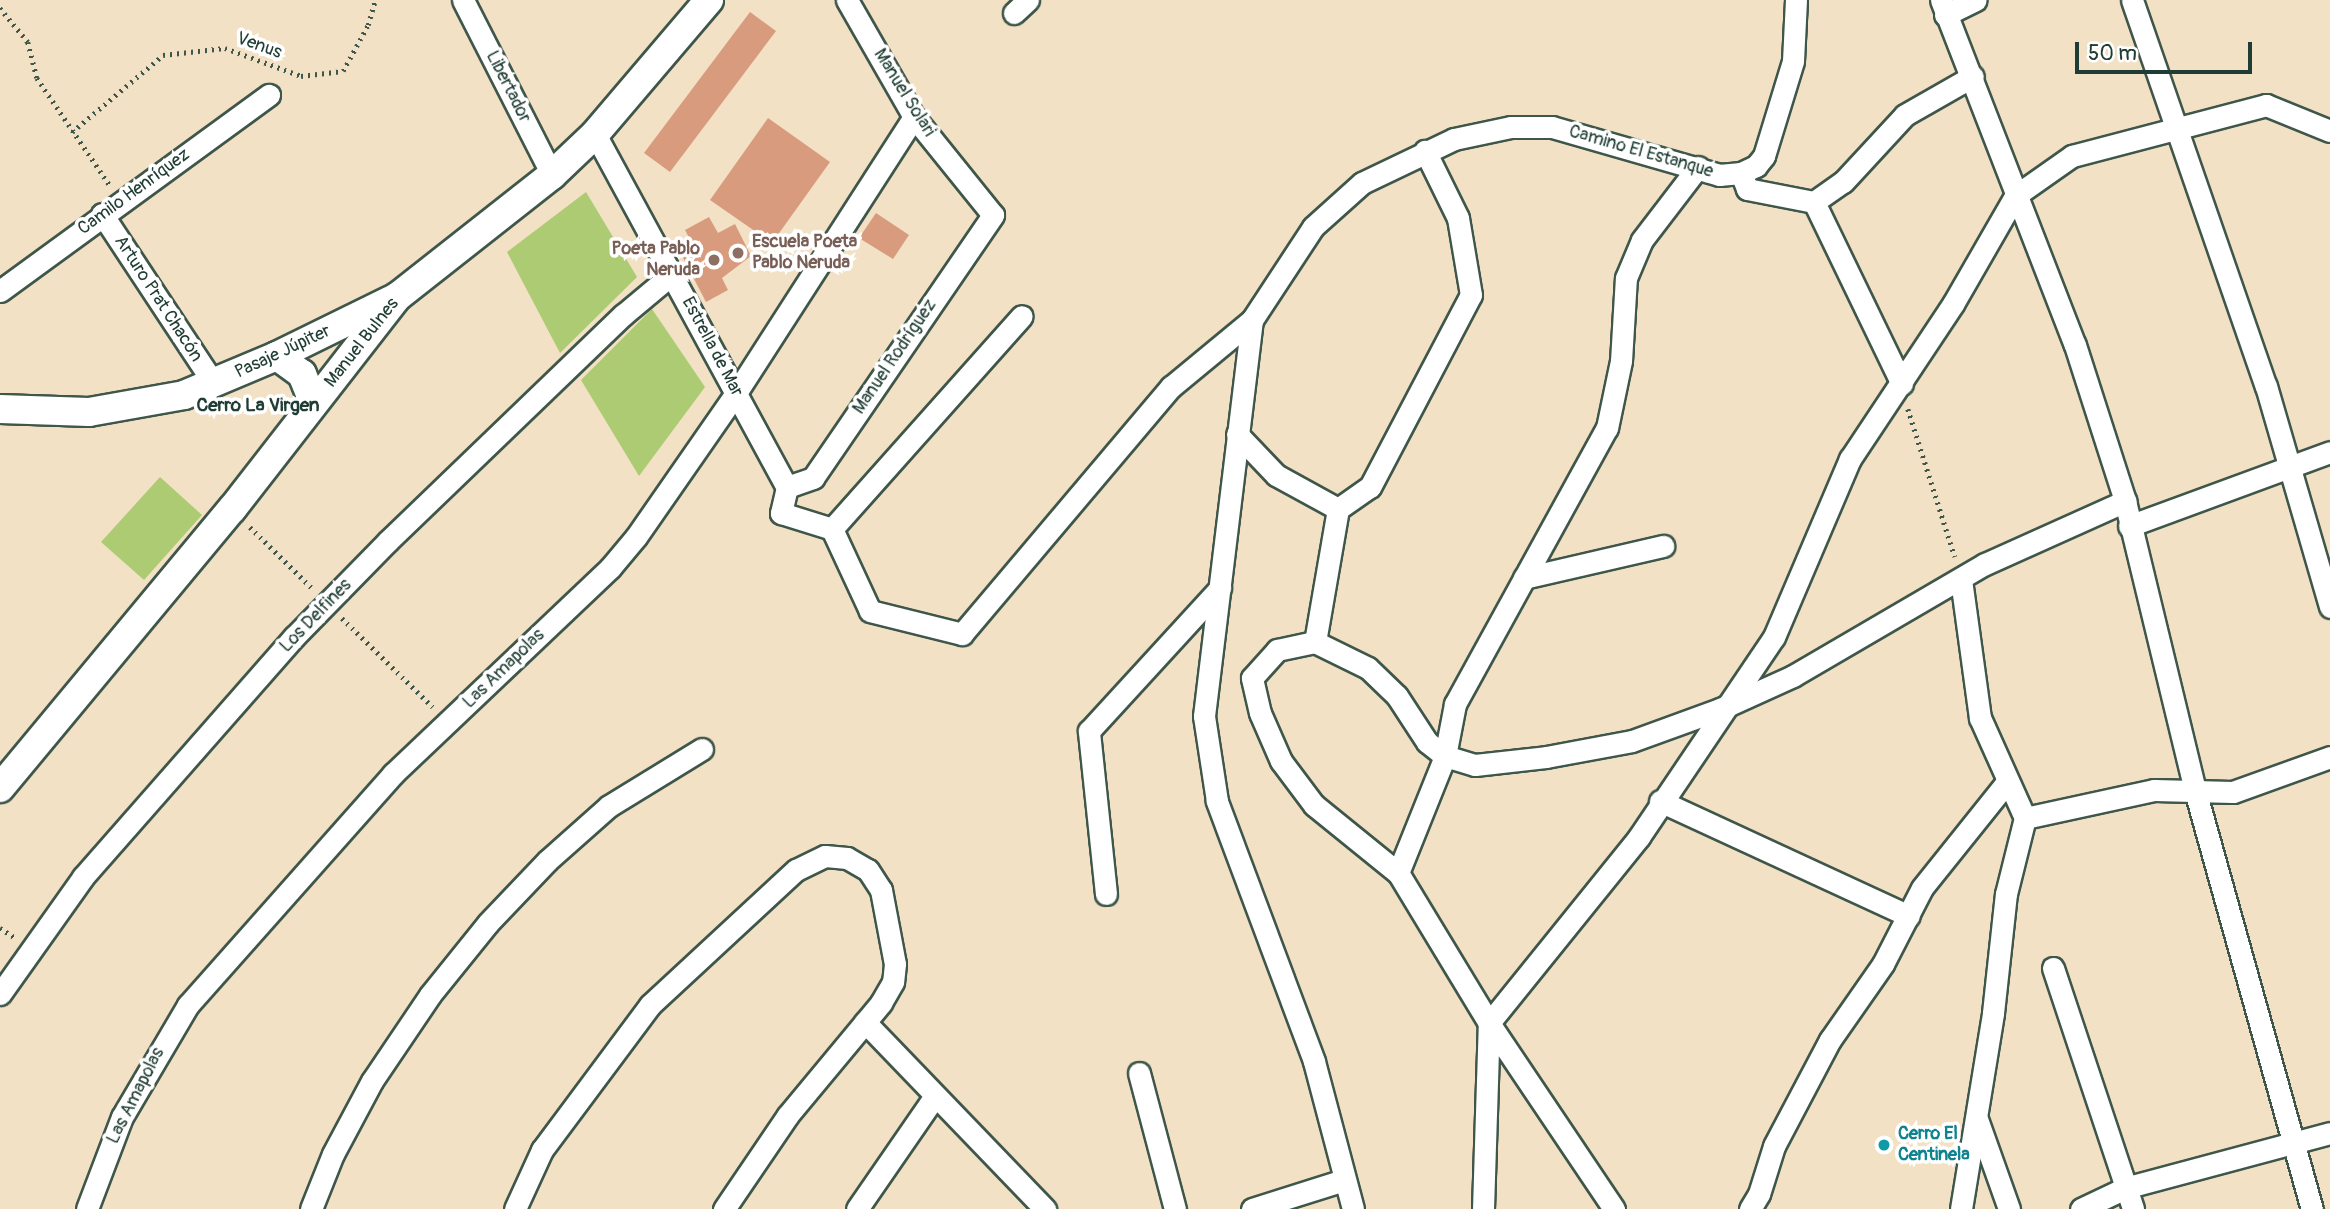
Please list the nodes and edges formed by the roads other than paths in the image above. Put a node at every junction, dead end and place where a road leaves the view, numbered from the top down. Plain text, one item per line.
1 (463, 0) edge
2 (709, 0) edge
3 (847, 0) edge
4 (1796, 0) edge
5 (1976, 0) edge
6 (2132, 0) edge
7 (1943, 7) edge
8 (1973, 76) junction
9 (269, 95) dead end
10 (914, 117) junction
11 (2176, 129) junction
12 (2330, 131) edge
13 (595, 134) junction
14 (1425, 151) junction
15 (1698, 167) junction
16 (1741, 173) junction
17 (552, 175) junction
18 (2015, 196) junction
19 (1814, 202) junction
20 (102, 214) junction
21 (993, 215) joint
22 (672, 274) junction
23 (0, 291) edge
24 (397, 297) junction
25 (1022, 316) dead end
26 (1252, 320) junction
27 (277, 356) junction
28 (214, 384) junction
29 (1902, 384) junction
30 (736, 393) junction
31 (314, 403) junction
32 (0, 410) edge
33 (1237, 434) junction
34 (2330, 453) edge
35 (2291, 467) junction
36 (787, 487) junction
37 (2125, 501) junction
38 (1338, 509) junction
39 (2129, 526) junction
40 (832, 529) junction
41 (1663, 546) dead end
42 (1524, 579) junction
43 (1961, 580) junction
44 (1220, 588) junction
45 (2330, 607) edge
46 (1315, 642) junction
47 (1727, 705) junction
48 (702, 749) dead end
49 (1444, 756) junction
50 (2330, 757) edge
51 (2007, 782) junction
52 (0, 788) edge
53 (2196, 794) junction
54 (1660, 801) junction
55 (2025, 818) junction
56 (1398, 873) junction
57 (1106, 894) dead end
58 (1909, 916) junction
59 (2053, 968) dead end
60 (0, 994) edge
61 (865, 1022) junction
62 (1489, 1023) junction
63 (1139, 1073) dead end
64 (935, 1096) junction
65 (1977, 1119) junction
66 (2330, 1133) edge
67 (2292, 1143) junction
68 (1344, 1180) junction
69 (2126, 1188) junction
70 (87, 1209) edge
71 (312, 1209) edge
72 (515, 1209) edge
73 (724, 1209) edge
74 (857, 1209) edge
75 (1045, 1209) edge
76 (1175, 1209) edge
77 (1252, 1209) edge
78 (1353, 1209) edge
79 (1483, 1209) edge
80 (1614, 1209) edge
81 (1749, 1209) edge
82 (1961, 1209) edge
83 (2009, 1209) edge
84 (2081, 1209) edge
85 (2133, 1209) edge
86 (2312, 1209) edge

1 - 17 street, Libertador
2 - 13 street, Manuel Bulnes
3 - 10 street, Manuel Solari
4 - 16 street
5 - 7 street
6 - 11 street
7 - 8 street
8 - 18 street
8 - 19 street
9 - 20 street, Camilo Henríquez
10 - 21 street, Manuel Solari
10 - 30 street, Las Amapolas
11 - 12 street
11 - 18 street
11 - 35 street
13 - 17 street, Manuel Bulnes
13 - 22 street, Estrella de Mar
14 - 15 street, Camino El Estanque
14 - 26 street, Camino El Estanque
14 - 38 street
15 - 16 street, Camino El Estanque
15 - 42 street
16 - 19 street
17 - 24 street, Manuel Bulnes
18 - 29 street
18 - 37 street
19 - 29 street
20 - 23 street, Camilo Henríquez
20 - 28 street, Arturo Prat Chacón
21 - 36 street, Manuel Rodríguez
22 - 30 street, Estrella de Mar
22 - 60 street, Los Delfines
24 - 27 street, Pasaje Júpiter
24 - 31 street, Manuel Bulnes
25 - 40 street
26 - 33 street
26 - 40 street
27 - 28 street, Pasaje Júpiter
27 - 31 street
28 - 32 street, Pasaje Júpiter
29 - 47 street
30 - 36 street, Estrella de Mar
30 - 70 street, Las Amapolas
31 - 52 street, Manuel Bulnes
33 - 38 street
33 - 44 street
34 - 35 street
35 - 39 street
35 - 45 street
36 - 40 street
37 - 39 street
37 - 43 street
38 - 46 street
39 - 53 street
41 - 42 street
42 - 49 street
43 - 47 street
43 - 51 street
44 - 57 street
44 - 68 street
46 - 49 street
46 - 56 street
47 - 49 street
47 - 54 street
48 - 71 street
49 - 56 street
50 - 53 street
51 - 55 street
51 - 58 street
53 - 55 street
53 - 67 street
54 - 58 street
54 - 62 street
55 - 65 street
56 - 62 street
58 - 81 street
59 - 69 street
61 - 64 street
61 - 72 street
61 - 73 street
62 - 79 street
62 - 80 street
63 - 76 street
64 - 74 street
64 - 75 street
65 - 82 street
65 - 83 street
66 - 67 street
67 - 69 street
67 - 86 street
68 - 77 street
68 - 78 street
69 - 84 street
69 - 85 street

